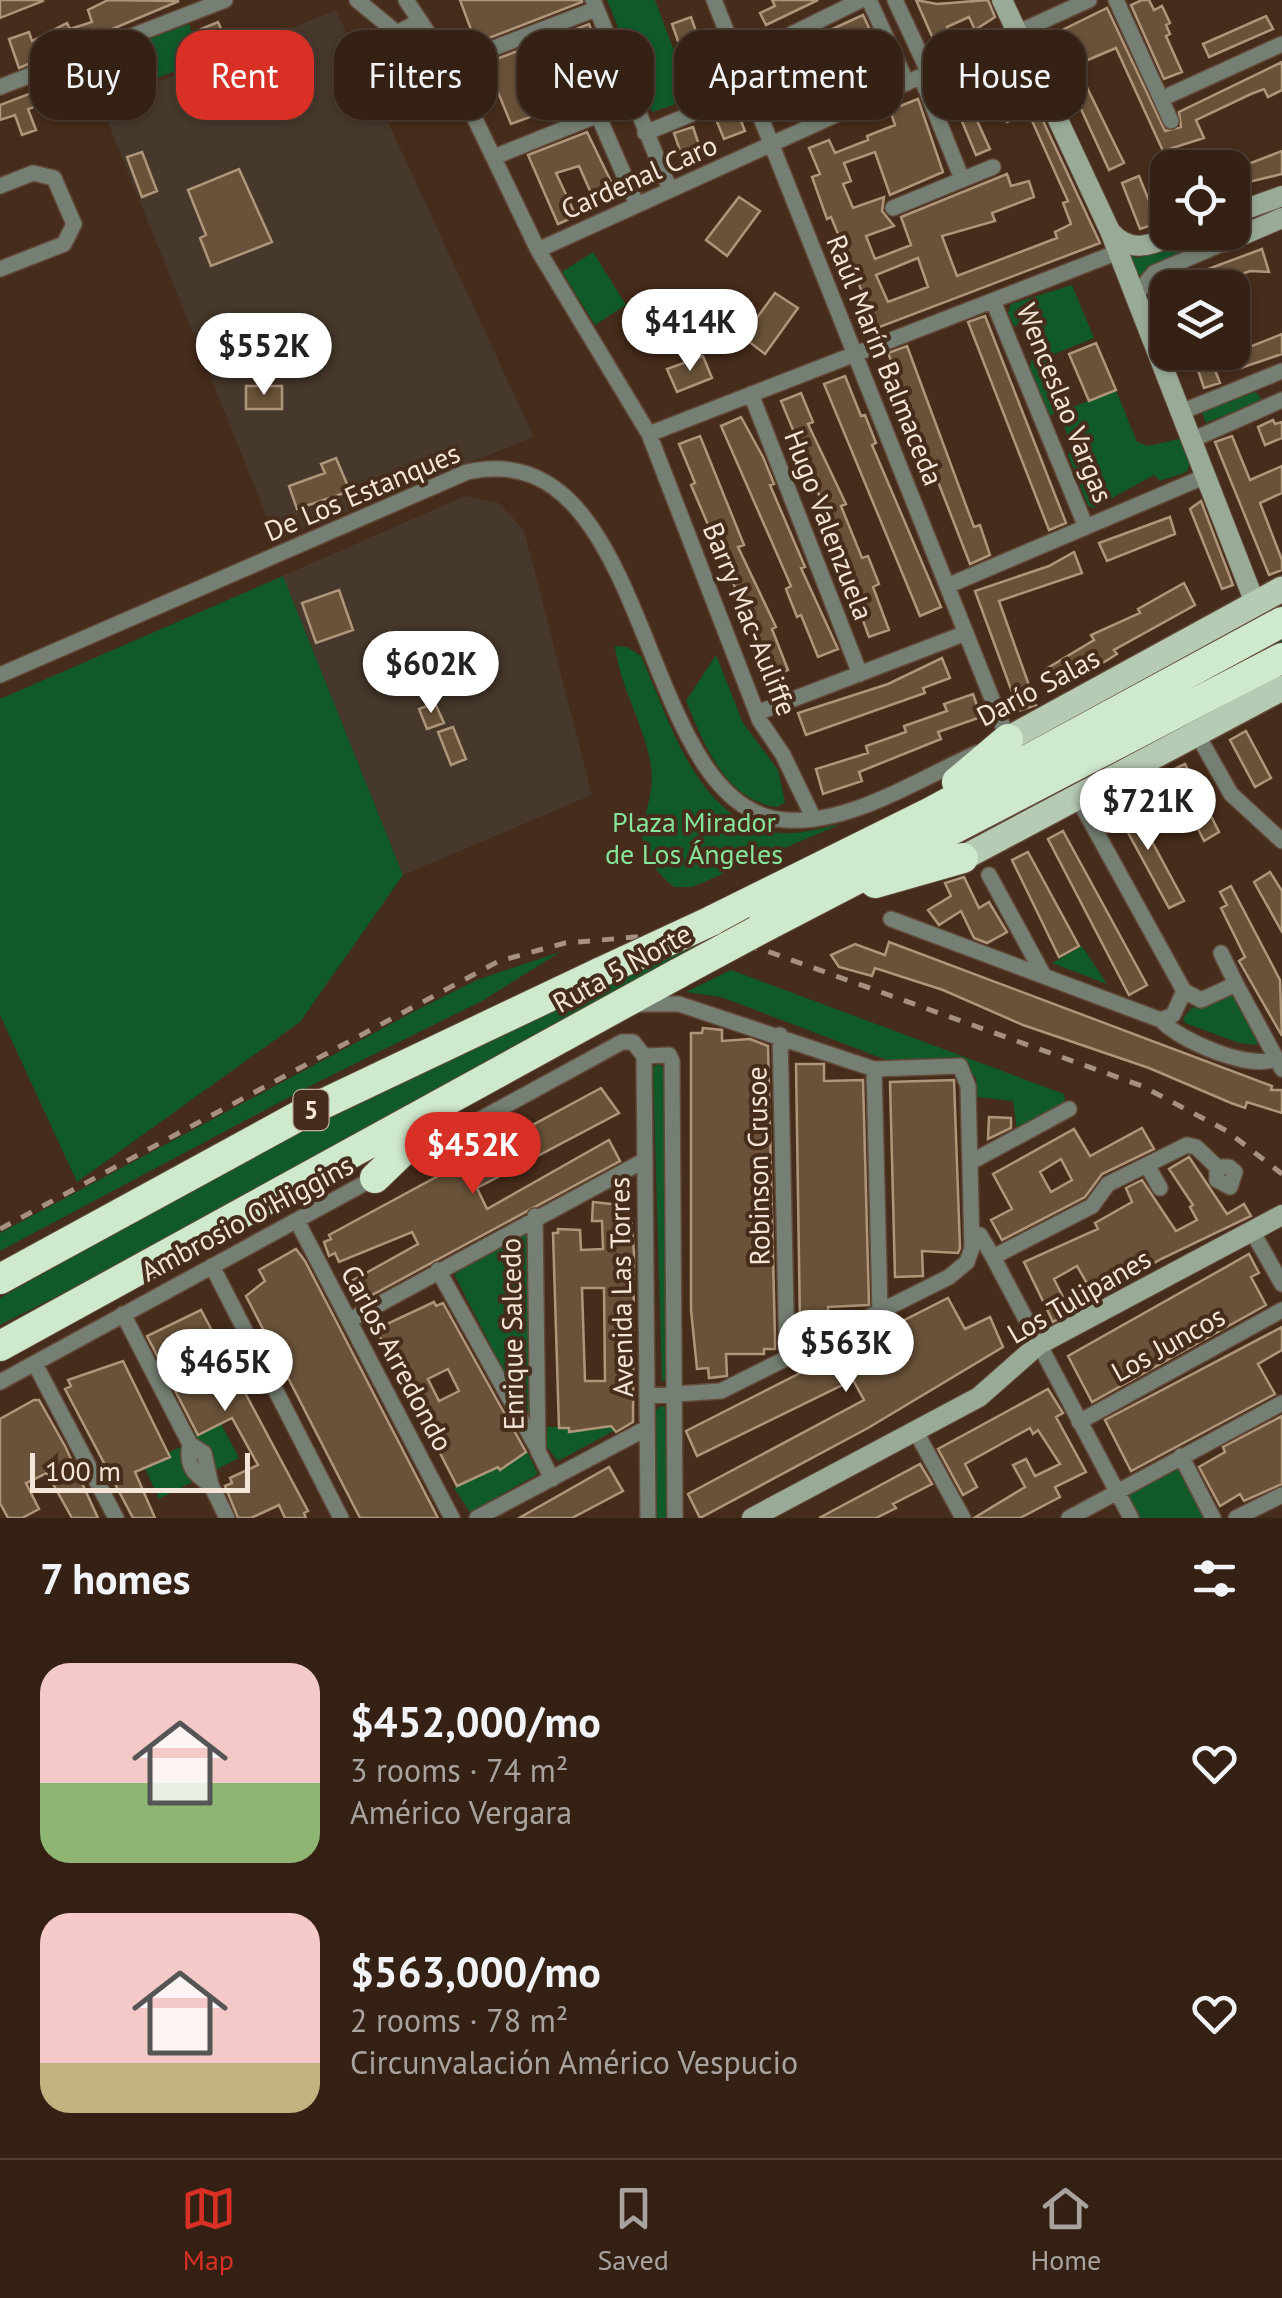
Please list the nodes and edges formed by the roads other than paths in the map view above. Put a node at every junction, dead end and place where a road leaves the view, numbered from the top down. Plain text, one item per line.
1 (225, 0) edge
2 (358, 0) edge
3 (406, 0) edge
4 (714, 0) edge
5 (865, 0) edge
6 (895, 0) edge
7 (1002, 0) edge
8 (1090, 0) edge
9 (1116, 0) edge
10 (594, 4) edge
11 (834, 6) edge
12 (420, 21) junction
13 (426, 30) edge
14 (604, 30) edge
15 (726, 30) edge
16 (791, 30) edge
17 (1017, 30) edge
18 (1022, 30) edge
19 (1282, 44) edge
20 (497, 45) edge
21 (923, 75) edge
22 (919, 77) junction
23 (0, 88) edge
24 (1161, 99) junction
25 (476, 120) edge
26 (585, 120) edge
27 (600, 120) edge
28 (640, 120) edge
29 (677, 120) edge
30 (763, 120) edge
31 (1059, 120) edge
32 (1171, 122) dead end
33 (645, 133) junction
34 (773, 144) junction
35 (494, 156) junction
36 (993, 166) dead end
37 (962, 180) junction
38 (0, 186) edge
39 (670, 190) junction
40 (1282, 196) edge
41 (638, 205) junction
42 (893, 208) dead end
43 (1250, 208) edge
44 (1282, 218) edge
45 (1110, 231) junction
46 (1250, 232) edge
47 (1150, 245) edge
48 (538, 250) junction
49 (1207, 250) edge
50 (1118, 252) junction
51 (0, 269) edge
52 (1136, 296) junction
53 (992, 301) junction
54 (856, 354) junction
55 (1282, 371) edge
56 (1264, 378) junction
57 (751, 394) junction
58 (1278, 402) edge
59 (1181, 412) junction
60 (649, 434) junction
61 (1192, 440) junction
62 (1206, 476) junction
63 (1086, 527) junction
64 (948, 586) junction
65 (1282, 588) edge
66 (1255, 603) junction
67 (1282, 622) edge
68 (966, 633) junction
69 (1282, 658) edge
70 (860, 674) junction
71 (0, 675) edge
72 (1282, 688) edge
73 (757, 714) junction
74 (1197, 734) junction
75 (1008, 739) junction
76 (1077, 797) junction
77 (814, 819) junction
78 (883, 837) junction
79 (1282, 841) edge
80 (976, 866) junction
81 (810, 903) junction
82 (891, 918) dead end
83 (1221, 954) dead end
84 (1044, 974) junction
85 (1236, 984) junction
86 (676, 985) junction
87 (1184, 991) junction
88 (1161, 1020) junction
89 (780, 1035) junction
90 (644, 1056) junction
91 (672, 1061) joint
92 (1279, 1064) edge
93 (874, 1069) junction
94 (460, 1096) junction
95 (1069, 1109) dead end
96 (644, 1160) junction
97 (971, 1162) junction
98 (1147, 1166) junction
99 (1217, 1167) dead end
100 (375, 1178) junction
101 (1160, 1188) dead end
102 (1282, 1214) edge
103 (535, 1216) junction
104 (298, 1221) junction
105 (1252, 1232) junction
106 (974, 1234) junction
107 (992, 1257) junction
108 (212, 1266) junction
109 (438, 1270) junction
110 (0, 1279) edge
111 (1282, 1284) edge
112 (1282, 1310) edge
113 (880, 1312) junction
114 (123, 1314) junction
115 (350, 1320) junction
116 (1, 1345) edge
117 (1038, 1345) junction
118 (786, 1357) junction
119 (35, 1364) junction
120 (0, 1382) edge
121 (675, 1395) junction
122 (647, 1396) junction
123 (1282, 1403) edge
124 (1079, 1422) junction
125 (647, 1428) junction
126 (916, 1432) junction
127 (538, 1450) junction
128 (1181, 1456) junction
129 (552, 1478) junction
130 (1116, 1492) junction
131 (1282, 1495) edge
132 (116, 1518) edge
133 (228, 1518) edge
134 (340, 1518) edge
135 (452, 1518) edge
136 (477, 1518) edge
137 (648, 1518) edge
138 (675, 1518) edge
139 (752, 1518) edge
140 (963, 1518) edge
141 (1070, 1518) edge
142 (1131, 1518) edge
143 (1213, 1518) edge
144 (1236, 1518) edge

1 - 23 street
2 - 12 street
3 - 12 street, Barry Mac-Auliffe
4 - 15 street, Raúl Marín Balmaceda
5 - 11 street
5 - 22 street
6 - 22 street
7 - 17 street
8 - 18 street, Cardenal Caro
9 - 24 street
10 - 14 street
10 - 20 street
11 - 16 street
12 - 13 street, Barry Mac-Auliffe
19 - 24 street
21 - 22 street, Cardenal Caro
22 - 34 street, Cardenal Caro
22 - 37 street
24 - 32 street
25 - 35 street, Barry Mac-Auliffe
26 - 35 street
27 - 41 street
28 - 33 street
29 - 33 street
30 - 34 street, Raúl Marín Balmaceda
31 - 45 street
33 - 39 street
34 - 39 street, Cardenal Caro
34 - 54 street, Raúl Marín Balmaceda
35 - 48 street, Barry Mac-Auliffe
36 - 37 street
37 - 42 street
38 - 51 street
39 - 41 street, Cardenal Caro
40 - 43 street
41 - 48 street, Cardenal Caro
44 - 46 street
45 - 47 street
45 - 50 street
48 - 60 street, Barry Mac-Auliffe
49 - 52 street
50 - 52 street
50 - 53 street
52 - 59 street
53 - 54 street
53 - 63 street, Wenceslao Vargas
54 - 57 street
54 - 64 street, Raúl Marín Balmaceda
55 - 56 street
56 - 58 street
56 - 59 street
57 - 60 street
57 - 70 street, Hugo Valenzuela
58 - 61 street
59 - 61 street
60 - 73 street, Barry Mac-Auliffe
61 - 62 street
62 - 63 street
62 - 66 street
63 - 64 street
64 - 68 street, Raúl Marín Balmaceda
65 - 66 main road, Darío Salas
66 - 75 main road, Darío Salas
67 - 78 highway, Ruta 5 Norte / 5
68 - 70 street
68 - 75 street, Raúl Marín Balmaceda
69 - 81 highway, Ruta 5 Norte / 5
70 - 73 street
71 - 77 street, De Los Estanques
72 - 74 main road
73 - 77 street, Barry Mac-Auliffe
74 - 76 main road
74 - 79 street
75 - 77 street, Darío Salas
75 - 78 highway
76 - 80 main road
76 - 87 street
78 - 110 highway, Ruta 5 Norte / 5, bridge
80 - 81 highway
80 - 84 street
81 - 86 highway, Ruta 5 Norte / 5, bridge
82 - 84 street
83 - 85 street
84 - 88 street
85 - 87 street
85 - 92 street
86 - 89 street
86 - 94 highway, Ruta 5 Norte / 5
87 - 88 street
88 - 92 street
89 - 93 street
89 - 118 street, Robinson Crusoe
90 - 91 street, Ambrosio O'Higgins
90 - 96 street, Avenida Las Torres
90 - 100 street, Ambrosio O'Higgins
91 - 121 street, Avenida Las Torres
93 - 97 street
93 - 113 street
94 - 100 highway
94 - 116 highway, Ruta 5 Norte / 5
95 - 97 street
96 - 103 street
96 - 122 street, Avenida Las Torres
97 - 106 street
98 - 99 street
98 - 101 street
98 - 107 street
100 - 104 street, Ambrosio O'Higgins
102 - 105 street, Los Tulipanes
103 - 109 street
103 - 127 street, Enrique Salcedo
104 - 108 street, Ambrosio O'Higgins
104 - 115 street, Carlos Arredondo
105 - 111 street
105 - 117 street, Los Tulipanes
106 - 107 street
106 - 113 street
107 - 117 street
108 - 114 street, Ambrosio O'Higgins
108 - 134 street
109 - 115 street
109 - 127 street, Enrique Salcedo
112 - 124 street, Los Juncos
113 - 118 street
114 - 119 street, Ambrosio O'Higgins
114 - 133 street
115 - 135 street, Carlos Arredondo
117 - 124 street
117 - 126 street, Los Tulipanes
118 - 121 street
119 - 120 street, Ambrosio O'Higgins
119 - 132 street
121 - 122 street
121 - 138 street, Avenida Las Torres
122 - 125 street, Avenida Las Torres
123 - 128 street
124 - 130 street
125 - 129 street
125 - 137 street, Avenida Las Torres
126 - 139 street, Los Tulipanes
126 - 140 street
127 - 129 street, Enrique Salcedo
128 - 130 street
128 - 143 street
129 - 136 street
130 - 141 street
130 - 142 street
131 - 144 street

